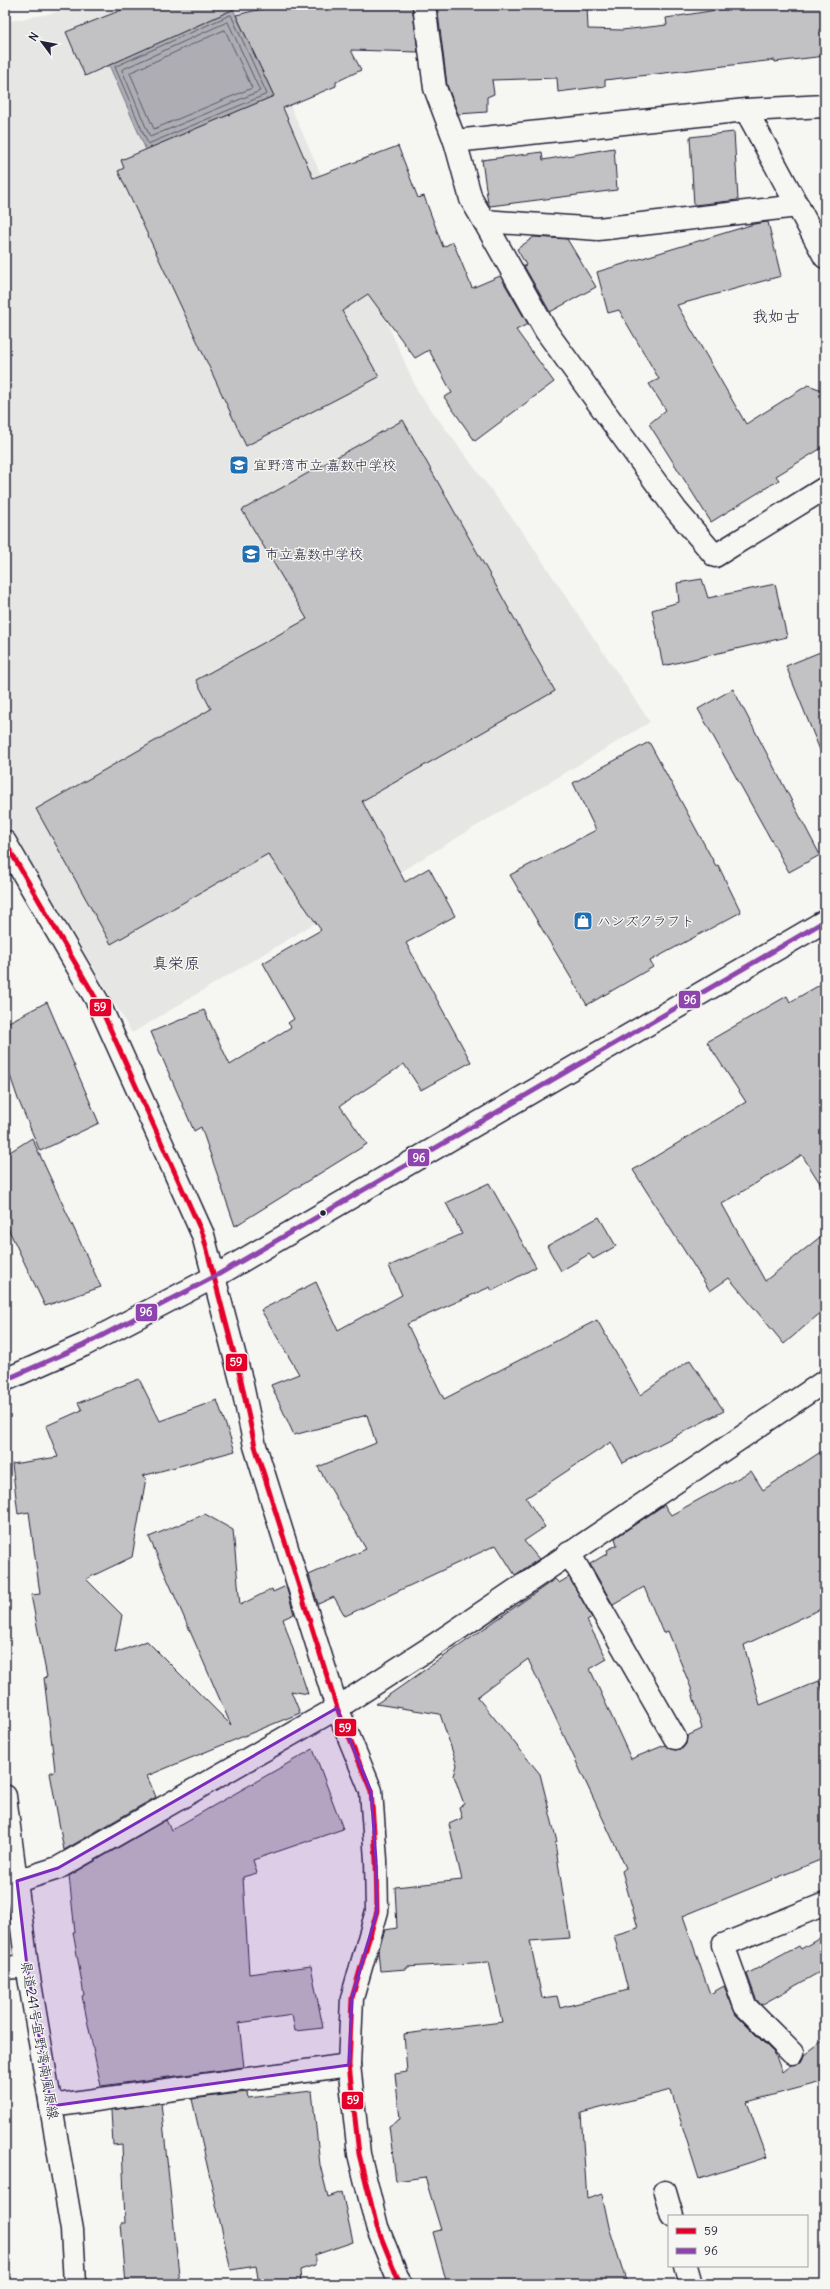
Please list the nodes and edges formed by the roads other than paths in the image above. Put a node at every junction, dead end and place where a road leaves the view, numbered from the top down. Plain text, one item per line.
1 (424, 5) edge
2 (825, 106) edge
3 (746, 110) junction
4 (454, 141) junction
5 (798, 206) junction
6 (484, 221) junction
7 (825, 257) edge
8 (825, 488) edge
9 (5, 842) edge
10 (825, 921) edge
11 (214, 1277) junction
12 (5, 1380) edge
13 (825, 1381) edge
14 (569, 1553) junction
15 (337, 1708) junction
16 (675, 1738) dead end
17 (5, 1796) edge
18 (17, 1881) junction
19 (825, 1904) edge
20 (27, 1966) junction
21 (5, 1968) edge
22 (792, 2052) dead end
23 (349, 2065) junction
24 (51, 2106) junction
25 (665, 2192) dead end
26 (672, 2215) edge
27 (686, 2267) edge
28 (75, 2284) edge
29 (400, 2284) edge
30 (691, 2284) edge

1 - 4 street
2 - 3 street
3 - 4 street
3 - 5 street
4 - 6 street
5 - 6 street
5 - 7 street
6 - 8 street
9 - 11 street
10 - 11 street
11 - 12 street
11 - 15 street
13 - 14 street
14 - 15 street
14 - 16 street
15 - 18 street
15 - 23 street
17 - 18 street, 県道241号宜野湾南風原線
18 - 20 street, 県道241号宜野湾南風原線
19 - 22 street
20 - 21 street
20 - 24 street, 県道241号宜野湾南風原線
23 - 24 street
23 - 29 street
24 - 28 street, 県道241号宜野湾南風原線
25 - 26 street
27 - 30 street

